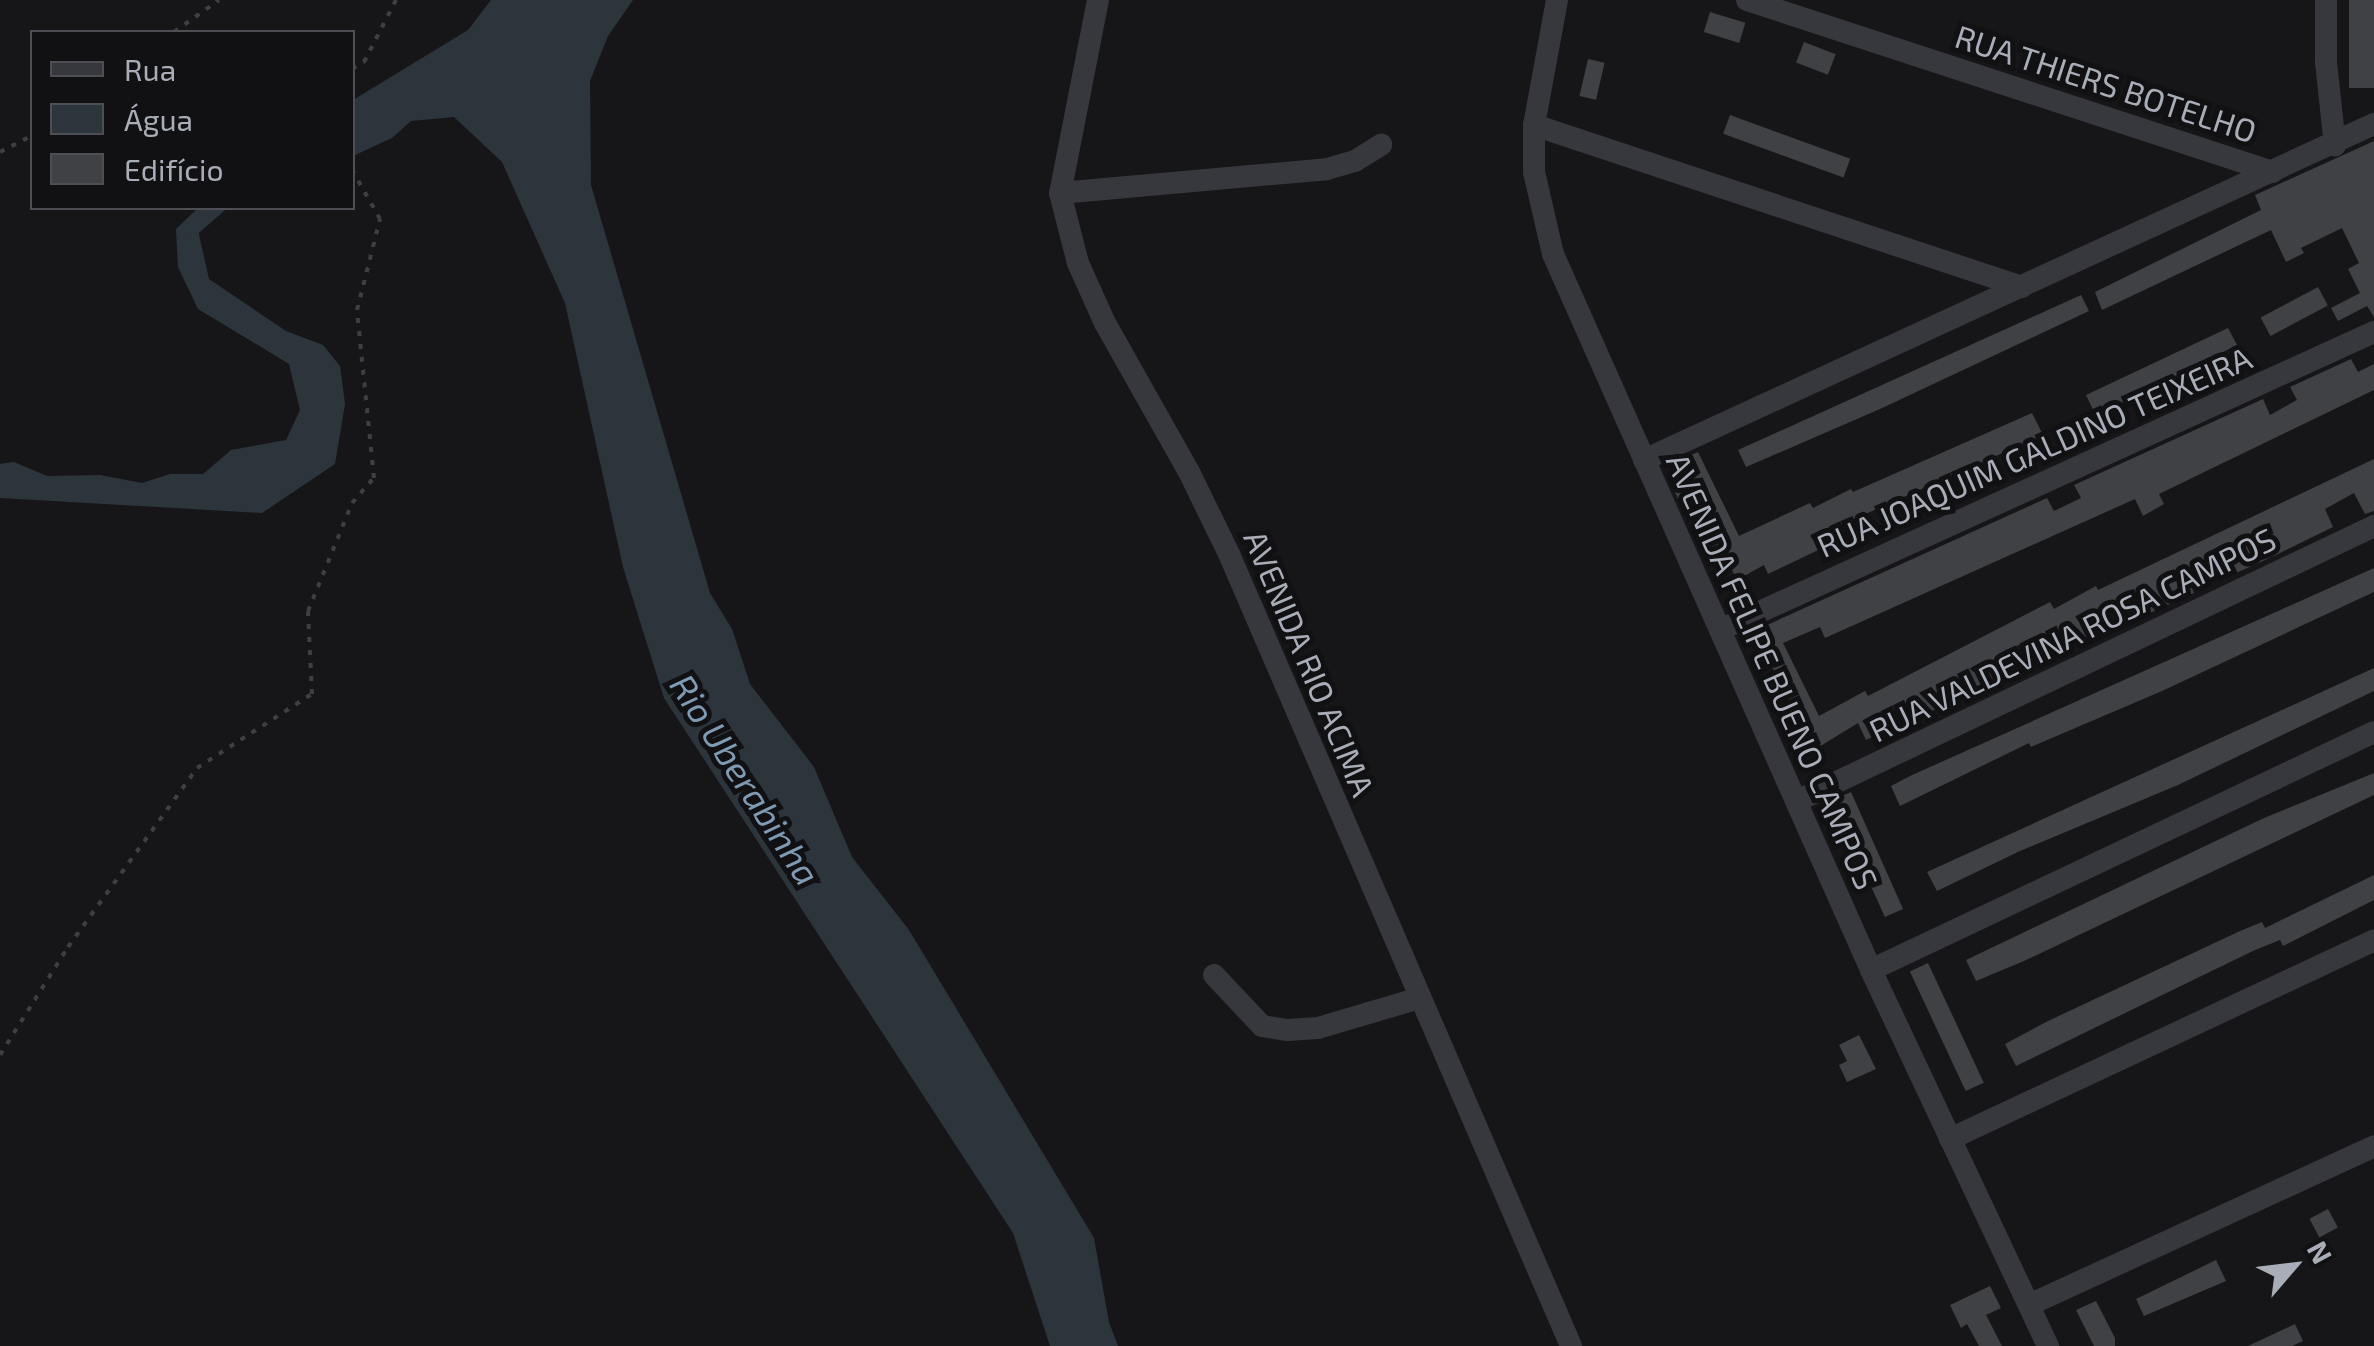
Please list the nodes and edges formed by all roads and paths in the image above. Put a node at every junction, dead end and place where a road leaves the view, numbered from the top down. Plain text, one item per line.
1 (219, 0) edge
2 (396, 0) edge
3 (1098, 0) edge
4 (1557, 0) edge
5 (1747, 0) edge
6 (2326, 0) edge
7 (177, 30) edge
8 (355, 67) edge
9 (2374, 124) edge
10 (1534, 125) junction
11 (30, 137) edge
12 (1382, 145) dead end
13 (2335, 146) junction
14 (0, 152) edge
15 (2272, 172) junction
16 (355, 175) edge
17 (1060, 192) junction
18 (2022, 287) junction
19 (2374, 332) edge
20 (1644, 460) junction
21 (2374, 526) edge
22 (1720, 630) junction
23 (2374, 732) edge
24 (1797, 801) junction
25 (2374, 940) edge
26 (1871, 970) junction
27 (1214, 975) dead end
28 (1419, 998) junction
29 (0, 1055) edge
30 (1950, 1139) junction
31 (2374, 1146) edge
32 (2030, 1305) junction
33 (1571, 1346) edge
34 (2048, 1346) edge

1 - 7 path
2 - 8 path
3 - 17 street, AVENIDA RIO ACIMA
4 - 10 street, AVENIDA FELIPE BUENO CAMPOS
5 - 15 street, RUA THIERS BOTELHO
6 - 13 street
9 - 13 street
10 - 18 street
10 - 20 street, AVENIDA FELIPE BUENO CAMPOS
11 - 14 path
12 - 17 street
13 - 15 street
15 - 18 street
16 - 29 path
17 - 28 street, AVENIDA RIO ACIMA
18 - 20 street
19 - 22 street, RUA JOAQUIM GALDINO TEIXEIRA
20 - 22 street, AVENIDA FELIPE BUENO CAMPOS
21 - 24 street, RUA VALDEVINA ROSA CAMPOS
22 - 24 street, AVENIDA FELIPE BUENO CAMPOS
23 - 26 street
24 - 26 street, AVENIDA FELIPE BUENO CAMPOS
25 - 30 street
26 - 30 street, AVENIDA FELIPE BUENO CAMPOS
27 - 28 street
28 - 33 street, AVENIDA RIO ACIMA
30 - 32 street, AVENIDA FELIPE BUENO CAMPOS
31 - 32 street
32 - 34 street, AVENIDA FELIPE BUENO CAMPOS

